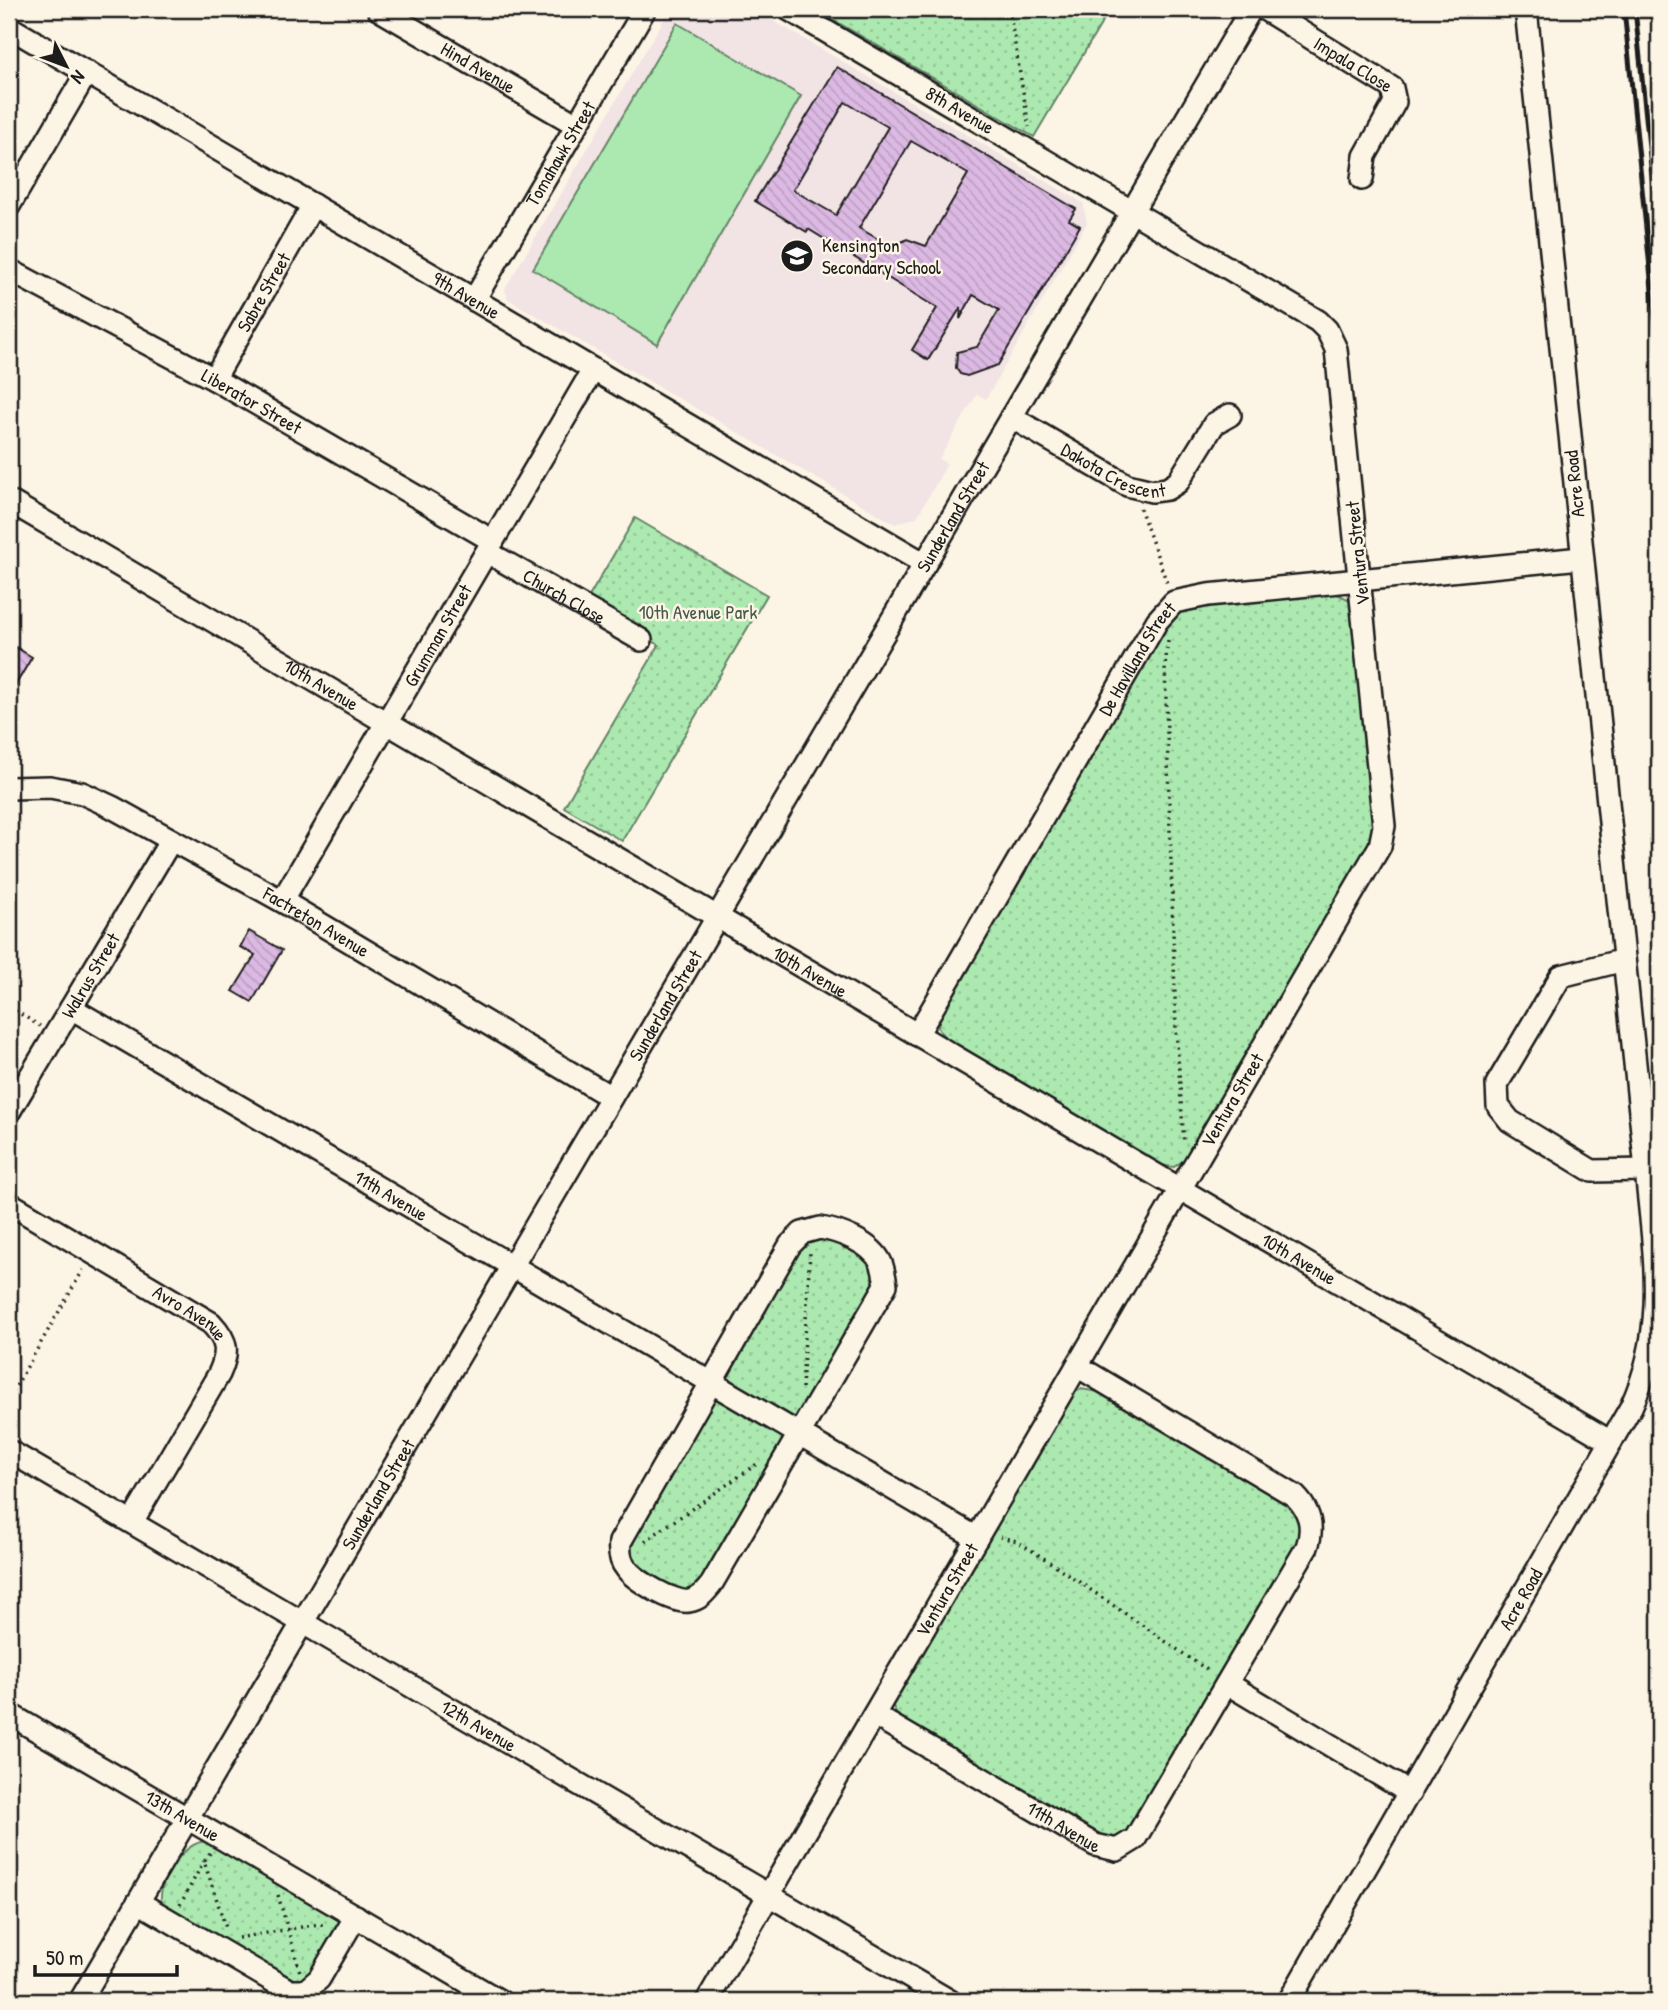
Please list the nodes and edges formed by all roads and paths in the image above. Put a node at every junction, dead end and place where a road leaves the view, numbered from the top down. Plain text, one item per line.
1 (377, 9) edge
2 (645, 9) edge
3 (1009, 9) edge
4 (1251, 9) edge
5 (1264, 9) edge
6 (1525, 9) edge
7 (1655, 9) edge
8 (799, 12) edge
9 (9, 27) edge
10 (1659, 57) edge
11 (87, 72) junction
12 (577, 125) junction
13 (1031, 151) junction
14 (1362, 179) dead end
15 (313, 205) junction
16 (9, 206) edge
17 (1133, 209) junction
18 (9, 270) edge
19 (474, 300) junction
20 (593, 370) junction
21 (214, 379) junction
22 (1230, 415) dead end
23 (1011, 417) junction
24 (9, 502) edge
25 (1139, 504) dead end
26 (490, 546) junction
27 (1581, 558) junction
28 (925, 564) junction
29 (1359, 581) junction
30 (1174, 602) junction
31 (641, 640) dead end
32 (1169, 640) dead end
33 (386, 722) junction
34 (9, 788) edge
35 (171, 839) junction
36 (282, 901) junction
37 (717, 917) junction
38 (1624, 960) junction
39 (9, 1007) edge
40 (71, 1008) junction
41 (55, 1034) junction
42 (917, 1035) junction
43 (611, 1097) junction
44 (9, 1112) edge
45 (1646, 1170) junction
46 (1185, 1181) junction
47 (9, 1203) edge
48 (93, 1254) junction
49 (512, 1266) junction
50 (1077, 1366) junction
51 (713, 1383) junction
52 (9, 1398) edge
53 (799, 1435) junction
54 (1611, 1442) junction
55 (9, 1451) edge
56 (132, 1522) junction
57 (977, 1538) junction
58 (303, 1622) junction
59 (1228, 1684) junction
60 (9, 1714) edge
61 (874, 1715) junction
62 (1410, 1793) junction
63 (188, 1818) junction
64 (204, 1861) dead end
65 (206, 1867) dead end
66 (278, 1893) dead end
67 (769, 1895) junction
68 (138, 1902) junction
69 (356, 1916) junction
70 (170, 1921) junction
71 (330, 1928) dead end
72 (288, 1930) junction
73 (300, 1973) dead end
74 (80, 2001) edge
75 (500, 2001) edge
76 (707, 2001) edge
77 (950, 2001) edge
78 (1289, 2001) edge

1 - 12 street, Hind Avenue
2 - 12 street, Tomahawk Street
3 - 13 path
4 - 17 street, Sunderland Street
5 - 14 street, Impala Close
6 - 27 street, Acre Road
7 - 10 path
8 - 13 street, 8th Avenue
9 - 11 street, 9th Avenue
11 - 15 street, 9th Avenue
11 - 16 street
12 - 19 street, Tomahawk Street
13 - 17 street, 8th Avenue
15 - 19 street, 9th Avenue
15 - 21 street, Sabre Street
17 - 23 street, Sunderland Street
17 - 29 street, Ventura Street
18 - 21 street, Liberator Street
19 - 20 street, 9th Avenue
20 - 26 street, Grumman Street
20 - 28 street, 9th Avenue
21 - 26 street, Liberator Street
22 - 23 street, Dakota Crescent
23 - 28 street, Sunderland Street
24 - 33 street, 10th Avenue
25 - 30 path
26 - 31 street, Church Close
26 - 33 street, Grumman Street
27 - 29 street, De Havilland Street
27 - 38 street, Acre Road
28 - 37 street, Sunderland Street
29 - 30 street, De Havilland Street
29 - 46 street, Ventura Street
30 - 42 street, De Havilland Street
32 - 46 path
33 - 36 street, Grumman Street
33 - 37 street, 10th Avenue
34 - 35 street, Factreton Avenue
35 - 36 street, Factreton Avenue
35 - 40 street, Walrus Street
36 - 43 street, Factreton Avenue
37 - 42 street, 10th Avenue
37 - 43 street, Sunderland Street
38 - 45 street, Acre Road
38 - 45 street
39 - 41 path
40 - 41 street, Walrus Street
40 - 49 street, 11th Avenue
41 - 44 street, Walrus Street
42 - 46 street, 10th Avenue
43 - 49 street, Sunderland Street
45 - 54 street, Acre Road
46 - 50 street, Ventura Street
46 - 54 street, 10th Avenue
47 - 48 street, Avro Avenue
48 - 52 path
48 - 56 street, Avro Avenue
49 - 51 street, 11th Avenue
49 - 58 street, Sunderland Street
50 - 57 street, Ventura Street
50 - 59 street, 11th Avenue
51 - 53 street, 11th Avenue
51 - 53 street
51 - 53 street
53 - 57 street, 11th Avenue
54 - 62 street, Acre Road
55 - 56 street, 12th Avenue
56 - 58 street, 12th Avenue
57 - 59 path
57 - 61 street, Ventura Street
58 - 63 street, Sunderland Street
58 - 67 street, 12th Avenue
59 - 61 street, 11th Avenue
59 - 62 street
60 - 63 street, 13th Avenue
61 - 67 street, Ventura Street
62 - 78 street, Acre Road
63 - 68 street, Sunderland Street
63 - 69 street, 13th Avenue
64 - 70 path
65 - 72 path
66 - 72 path
67 - 76 street, Ventura Street
67 - 77 street, 12th Avenue
68 - 70 street
68 - 74 street, Sunderland Street
69 - 70 street
69 - 75 street, 13th Avenue
71 - 72 path
72 - 73 path

